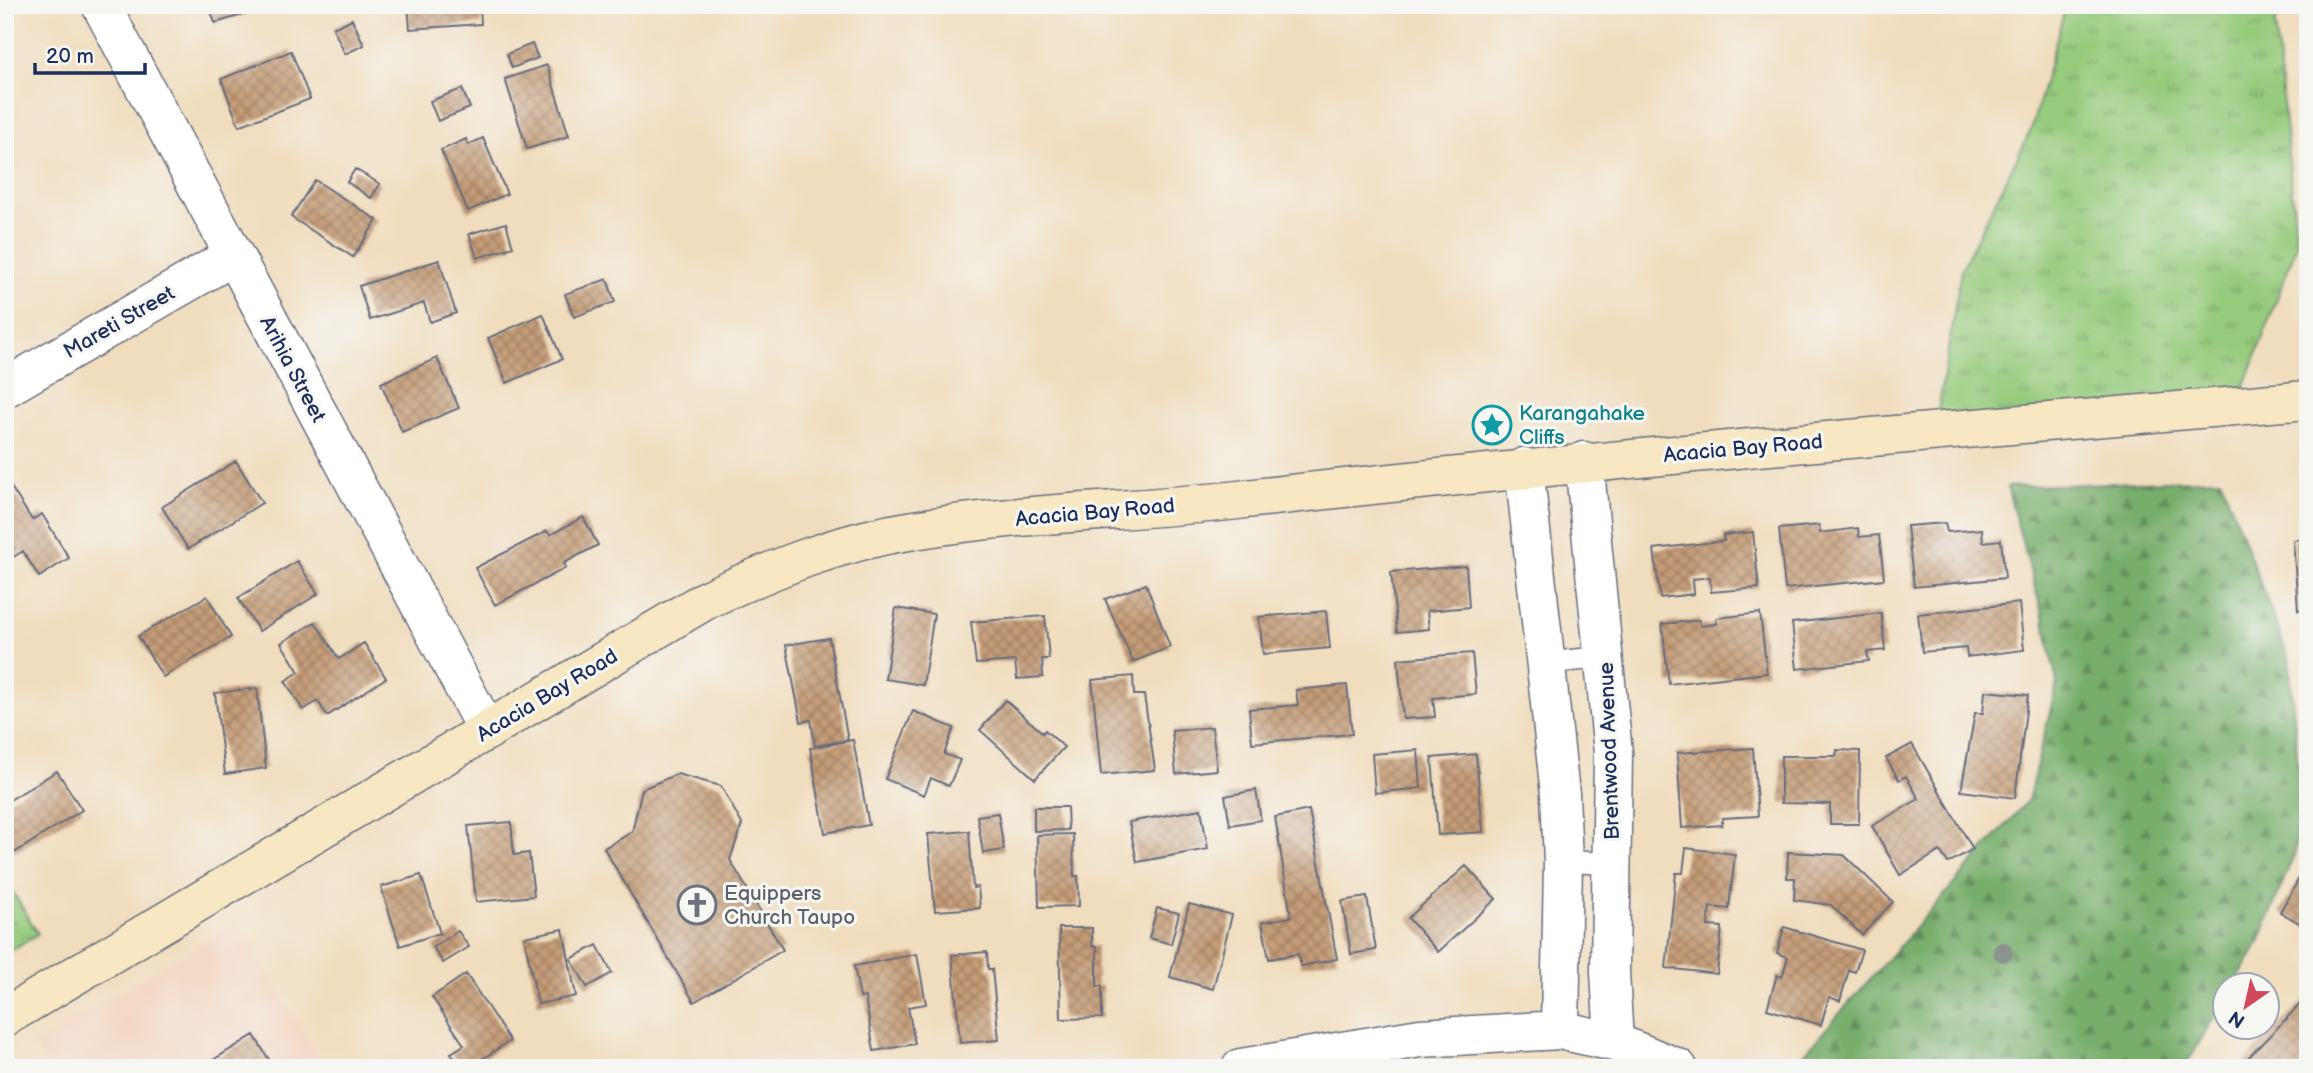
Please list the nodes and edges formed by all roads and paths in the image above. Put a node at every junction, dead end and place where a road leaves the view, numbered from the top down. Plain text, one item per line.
1 (101, 5) edge
2 (233, 256) junction
3 (5, 388) edge
4 (2308, 400) edge
5 (1584, 461) junction
6 (1524, 467) junction
7 (1605, 656) junction
8 (1547, 663) junction
9 (487, 732) junction
10 (1563, 861) junction
11 (1613, 864) junction
12 (5, 1017) edge
13 (1560, 1030) junction
14 (1614, 1042) junction
15 (1297, 1063) edge
16 (1241, 1068) edge
17 (1678, 1068) edge

1 - 2 street, Arihia Street
2 - 3 street, Mareti Street
2 - 9 street, Arihia Street
4 - 5 street, Acacia Bay Road
5 - 6 street, Acacia Bay Road
5 - 7 street, Brentwood Avenue
6 - 8 street
6 - 9 street, Acacia Bay Road
7 - 8 lane
7 - 11 street, Brentwood Avenue
8 - 10 street
9 - 12 street, Acacia Bay Road
10 - 11 lane
10 - 13 street
11 - 14 street, Brentwood Avenue
13 - 14 street
13 - 15 street
14 - 17 street
15 - 16 street

